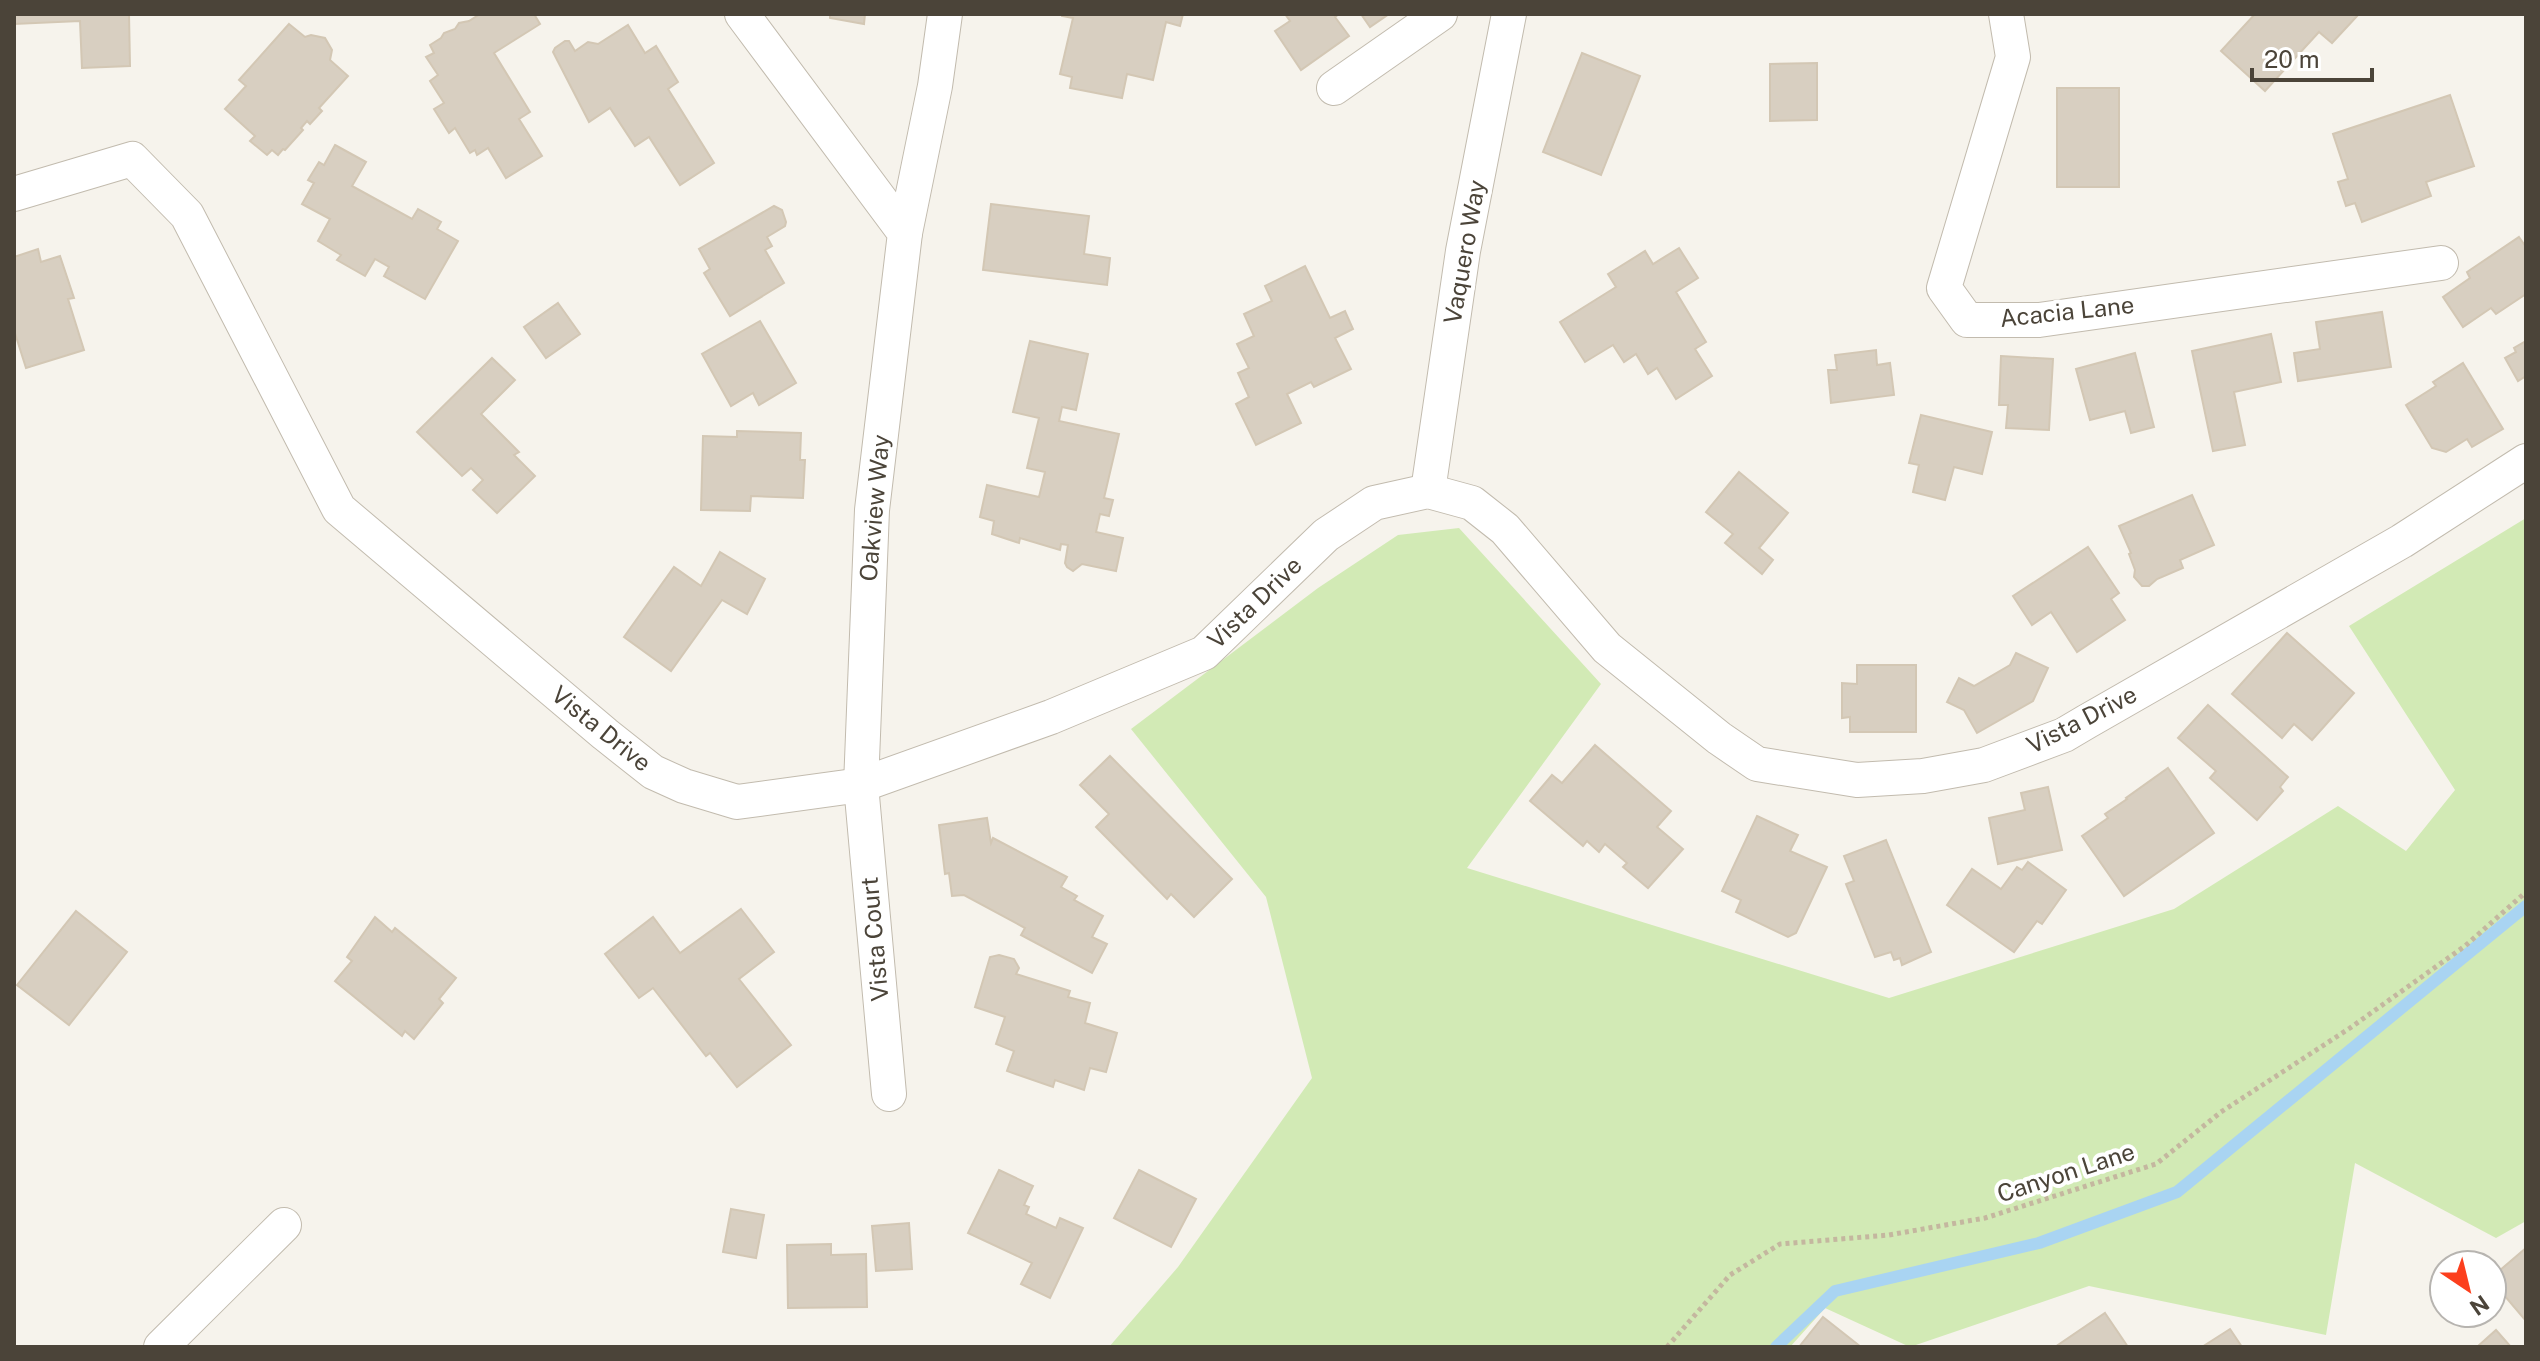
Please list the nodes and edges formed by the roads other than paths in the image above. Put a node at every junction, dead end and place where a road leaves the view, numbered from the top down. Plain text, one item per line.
1 (742, 14) edge
2 (945, 14) edge
3 (1440, 14) edge
4 (1509, 14) edge
5 (2006, 14) edge
6 (1334, 88) dead end
7 (14, 194) edge
8 (905, 233) junction
9 (2441, 263) dead end
10 (2526, 461) edge
11 (1428, 491) junction
12 (861, 785) junction
13 (889, 1094) dead end
14 (284, 1225) dead end
15 (161, 1347) edge

1 - 8 street
2 - 8 street, Oakview Way
3 - 6 street
4 - 11 street, Vaquero Way
5 - 9 street, Acacia Lane
7 - 12 street, Vista Drive
8 - 12 street, Oakview Way
10 - 11 street, Vista Drive
11 - 12 street, Vista Drive
12 - 13 street, Vista Court
14 - 15 street

